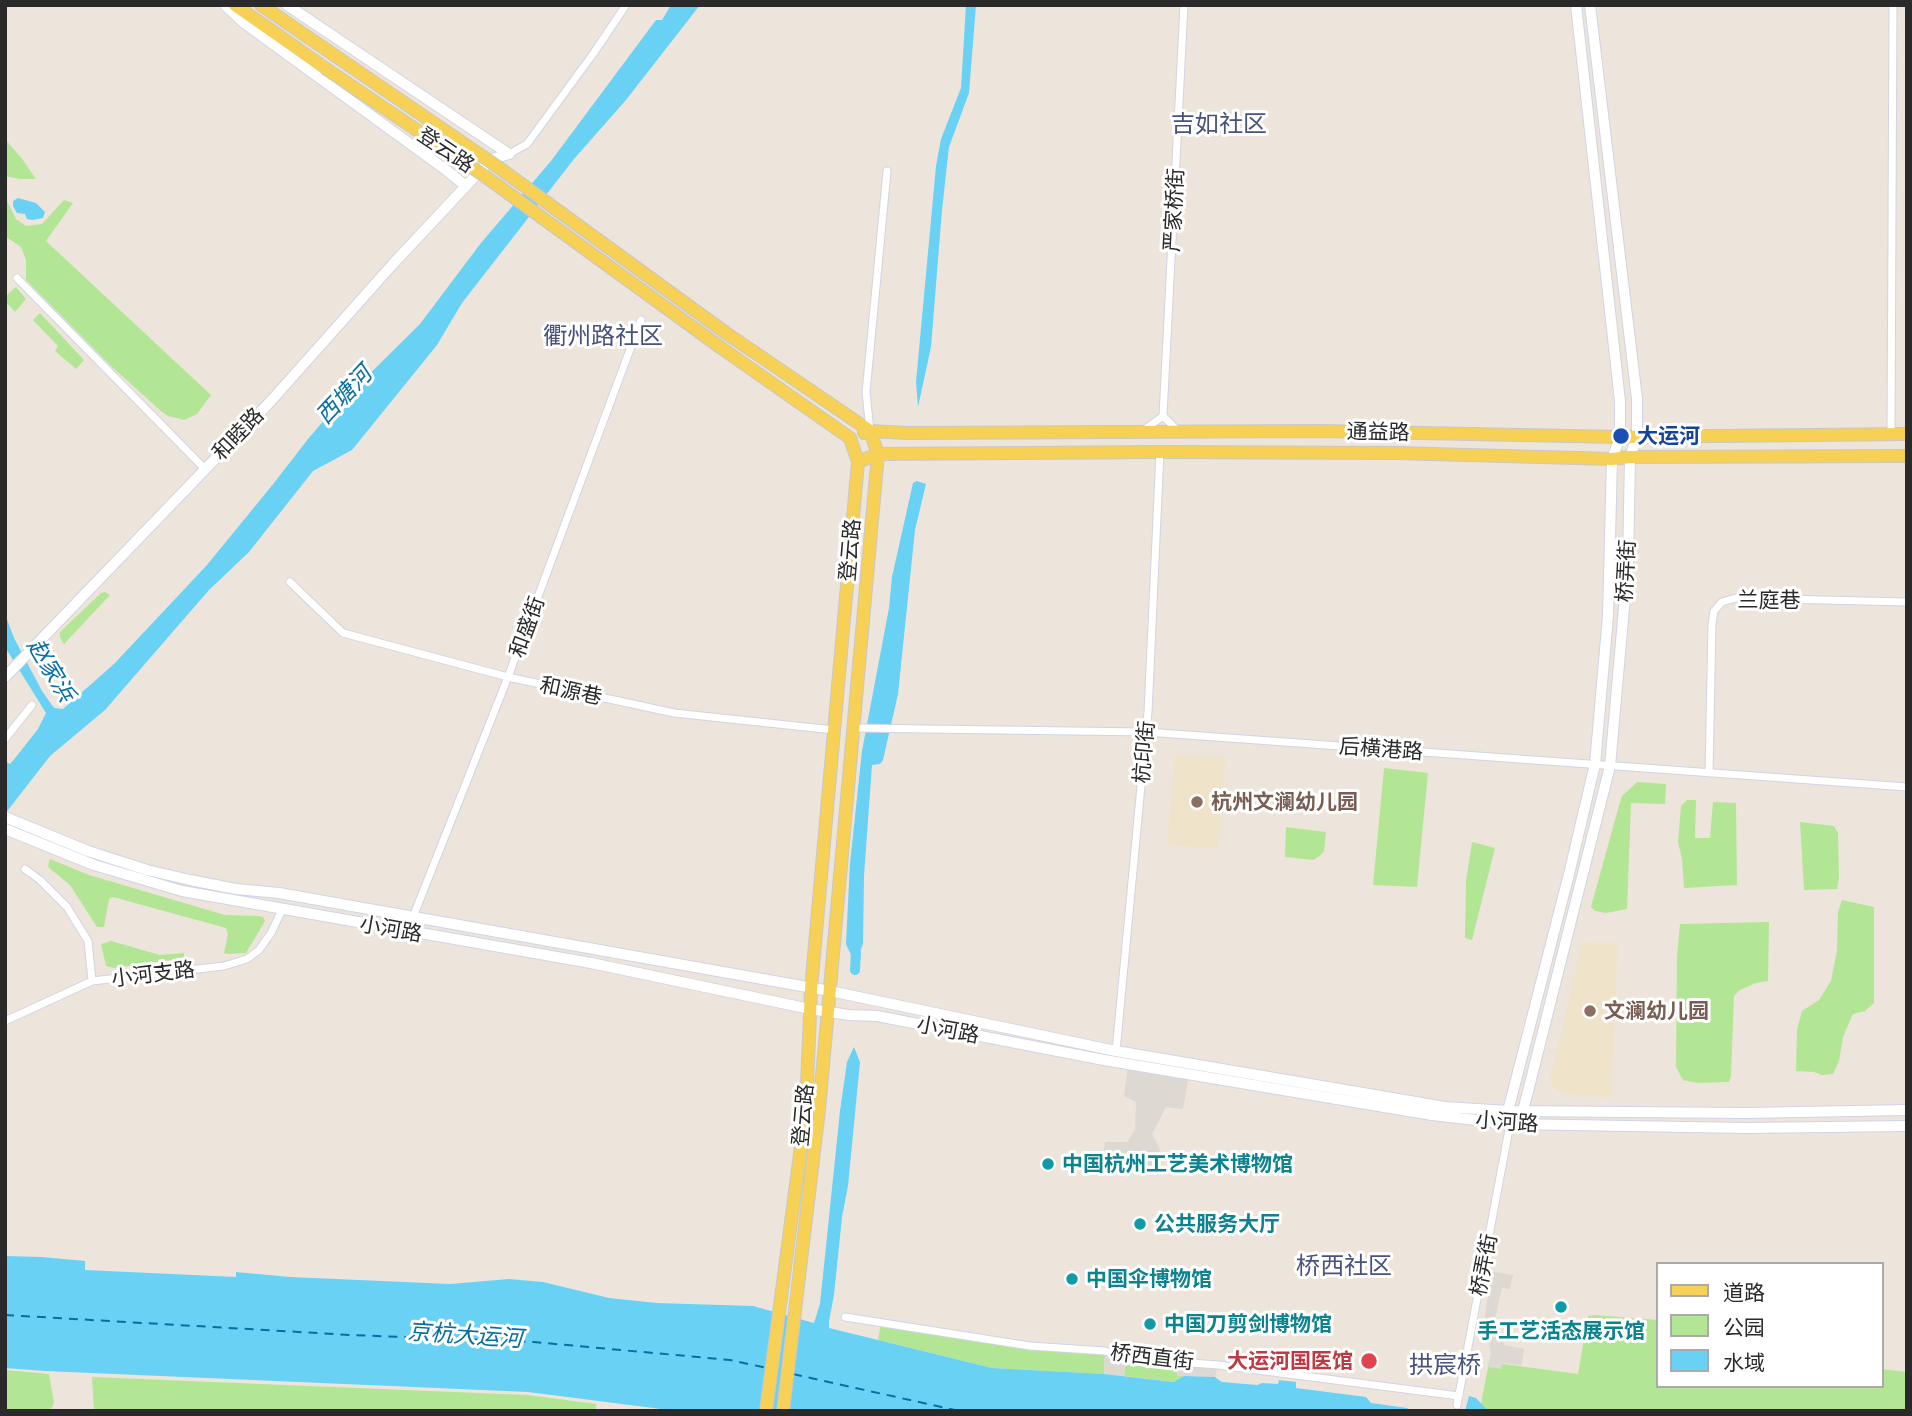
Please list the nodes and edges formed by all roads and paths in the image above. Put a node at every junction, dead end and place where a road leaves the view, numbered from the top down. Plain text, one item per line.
1 (225, 5) edge
2 (235, 5) edge
3 (261, 5) edge
4 (287, 5) edge
5 (626, 5) edge
6 (1184, 5) edge
7 (1576, 5) edge
8 (1590, 5) edge
9 (1893, 5) edge
10 (509, 155) junction
11 (887, 171) dead end
12 (466, 186) junction
13 (17, 278) dead end
14 (641, 320) dead end
15 (1163, 416) junction
16 (870, 431) junction
17 (1178, 431) junction
18 (1142, 432) junction
19 (1907, 434) edge
20 (1891, 435) junction
21 (1620, 437) junction
22 (1637, 437) junction
23 (849, 438) junction
24 (1160, 452) junction
25 (878, 454) junction
26 (1907, 456) edge
27 (1630, 457) junction
28 (1612, 459) junction
29 (858, 462) junction
30 (205, 469) junction
31 (290, 582) dead end
32 (1907, 603) edge
33 (6, 676) edge
34 (508, 677) junction
35 (32, 705) dead end
36 (854, 728) junction
37 (834, 730) junction
38 (1146, 732) junction
39 (5, 739) edge
40 (1595, 764) junction
41 (1610, 766) junction
42 (1709, 773) junction
43 (1907, 787) edge
44 (5, 817) edge
45 (5, 830) edge
46 (25, 869) dead end
47 (146, 876) junction
48 (282, 910) junction
49 (413, 917) junction
50 (410, 932) junction
51 (92, 981) junction
52 (811, 989) junction
53 (830, 991) junction
54 (810, 1009) junction
55 (828, 1011) junction
56 (5, 1021) edge
57 (1116, 1051) junction
58 (813, 1110) junction
59 (1907, 1110) edge
60 (1508, 1111) junction
61 (1523, 1111) junction
62 (1510, 1124) junction
63 (1907, 1126) edge
64 (845, 1317) dead end
65 (1459, 1396) junction
66 (1457, 1405) dead end
67 (766, 1411) edge
68 (783, 1411) edge

1 - 12 main road
2 - 23 main road, 登云路, bridge
3 - 16 main road, 登云路, bridge
4 - 10 main road
5 - 10 street
6 - 15 street, 严家桥街
7 - 21 main road, 桥弄街
8 - 22 main road, 桥弄街
9 - 20 street
10 - 12 main road, 和睦路
11 - 16 street
12 - 30 main road, 和睦路
13 - 30 street
14 - 34 street, 和盛街
15 - 17 street
15 - 18 street
16 - 18 main road, 通益路
16 - 23 main road, 通益路
16 - 25 main road, 登云路
17 - 18 main road, 通益路
17 - 21 main road, 通益路
19 - 20 main road, 通益路
20 - 22 main road, 通益路
21 - 22 main road, 通益路
21 - 28 main road, 桥弄街
22 - 27 main road, 桥弄街
23 - 29 main road, 登云路
24 - 25 main road, 通益路
24 - 28 main road, 通益路
24 - 38 street, 杭印街
25 - 29 main road, 通益路
25 - 36 main road, 登云路
26 - 27 main road, 通益路
27 - 28 main road, 通益路
27 - 41 main road, 桥弄街
28 - 40 main road, 桥弄街
29 - 37 main road, 登云路
30 - 33 main road, 和睦路
31 - 34 street, 和源巷
32 - 42 street, 兰庭巷
34 - 37 street, 和源巷
34 - 49 street, 和盛街
35 - 39 street
36 - 38 street, 后横港路
36 - 53 main road, 登云路
37 - 52 main road, 登云路
38 - 40 street, 后横港路
38 - 57 street, 杭印街
40 - 41 street, 后横港路
40 - 60 main road, 桥弄街
41 - 42 street, 后横港路
41 - 61 main road, 桥弄街
42 - 43 street, 后横港路
44 - 47 main road, 小河路
45 - 47 main road, 小河路
46 - 51 street
47 - 48 main road, 小河路
47 - 49 main road, 小河路
48 - 50 main road, 小河路
48 - 51 street, 小河支路
49 - 50 street, 和盛街
49 - 52 main road, 小河路
50 - 54 main road, 小河路
51 - 56 street, 小河支路
52 - 53 main road, 小河路
52 - 54 main road, 登云路
53 - 55 main road, 登云路
53 - 57 main road, 小河路
54 - 55 main road, 小河路
54 - 58 main road, 登云路
55 - 58 main road, 登云路
55 - 62 main road, 小河路
57 - 60 main road, 小河路
58 - 67 main road, 登云路
58 - 68 main road, 登云路
59 - 61 main road, 小河路
60 - 61 main road, 小河路
60 - 62 main road, 桥弄街
61 - 62 main road
62 - 63 main road, 小河路
62 - 65 street, 桥弄街
64 - 65 street, 桥西直街
65 - 66 street, 桥弄街

